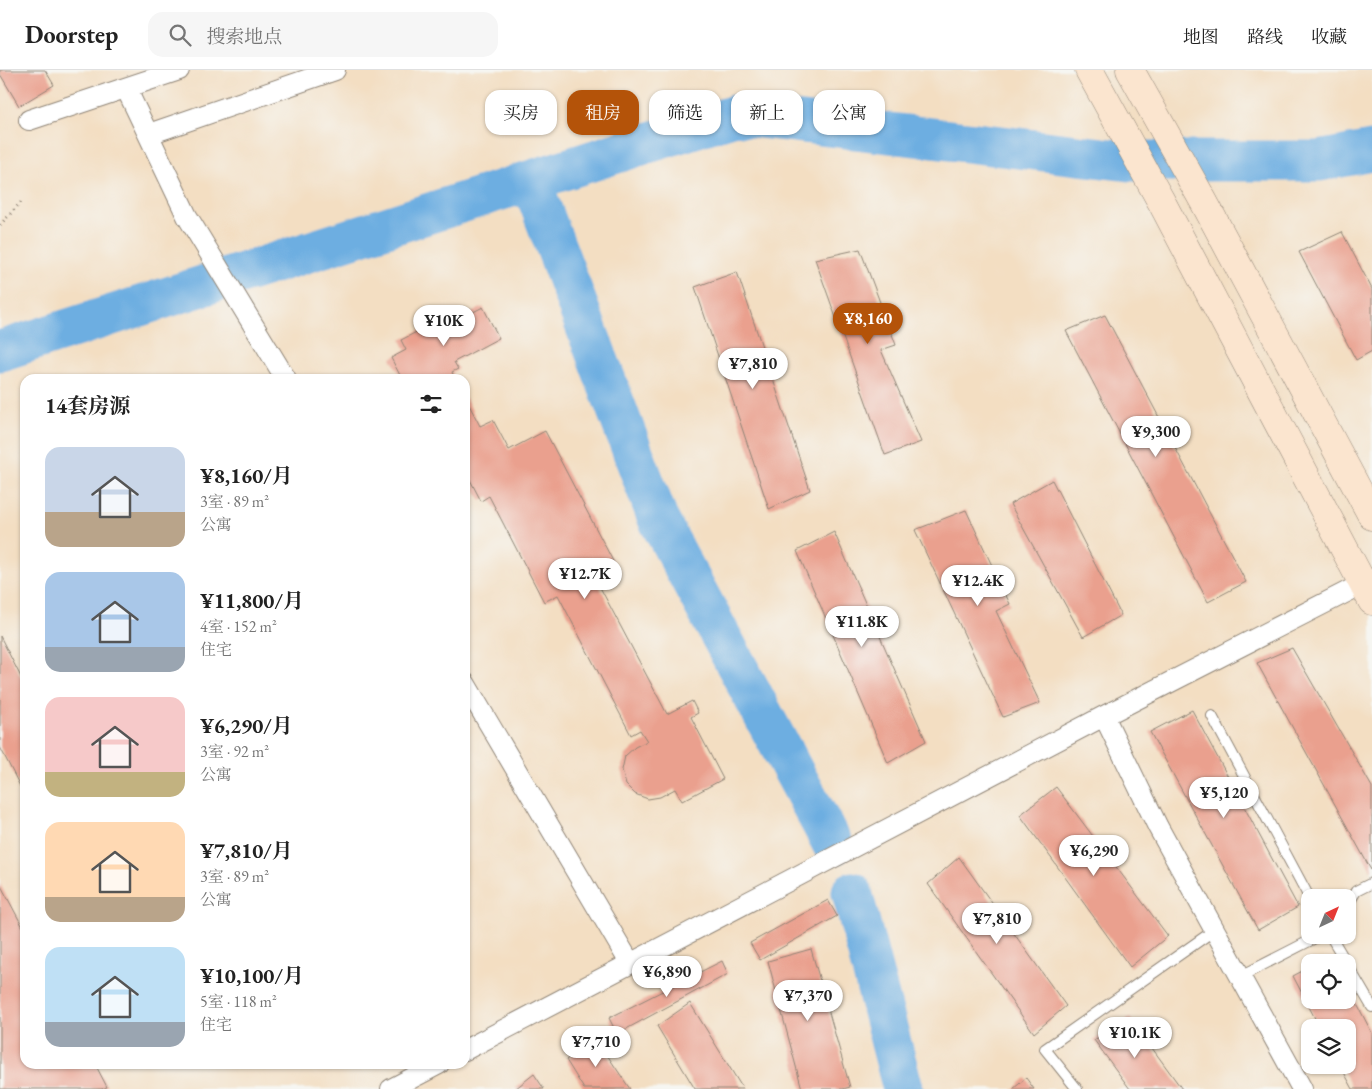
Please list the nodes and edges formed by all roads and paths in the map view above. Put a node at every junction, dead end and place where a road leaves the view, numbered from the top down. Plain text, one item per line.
1 (179, 70) edge
2 (335, 70) edge
3 (1089, 70) edge
4 (1130, 70) edge
5 (126, 88) junction
6 (29, 120) dead end
7 (149, 134) junction
8 (23, 200) dead end
9 (0, 225) edge
10 (283, 374) edge
11 (1372, 516) edge
12 (1369, 588) edge
13 (470, 691) edge
14 (1104, 716) junction
15 (1212, 716) dead end
16 (1372, 883) edge
17 (1305, 889) edge
18 (1356, 891) edge
19 (1216, 929) junction
20 (1303, 944) edge
21 (630, 963) junction
22 (1241, 976) junction
23 (1356, 979) edge
24 (1372, 1007) edge
25 (470, 1047) edge
26 (429, 1069) edge
27 (391, 1089) edge
28 (1076, 1089) edge
29 (1302, 1089) edge

1 - 5 street
2 - 7 street
3 - 12 main road
4 - 11 main road
5 - 6 street
5 - 7 street
7 - 10 street
8 - 9 path
12 - 14 street
13 - 21 street
14 - 19 street
14 - 21 street
15 - 17 lane
16 - 18 lane
19 - 22 street
19 - 28 lane
20 - 22 lane
21 - 25 street
22 - 29 street
23 - 24 lane
26 - 27 street

